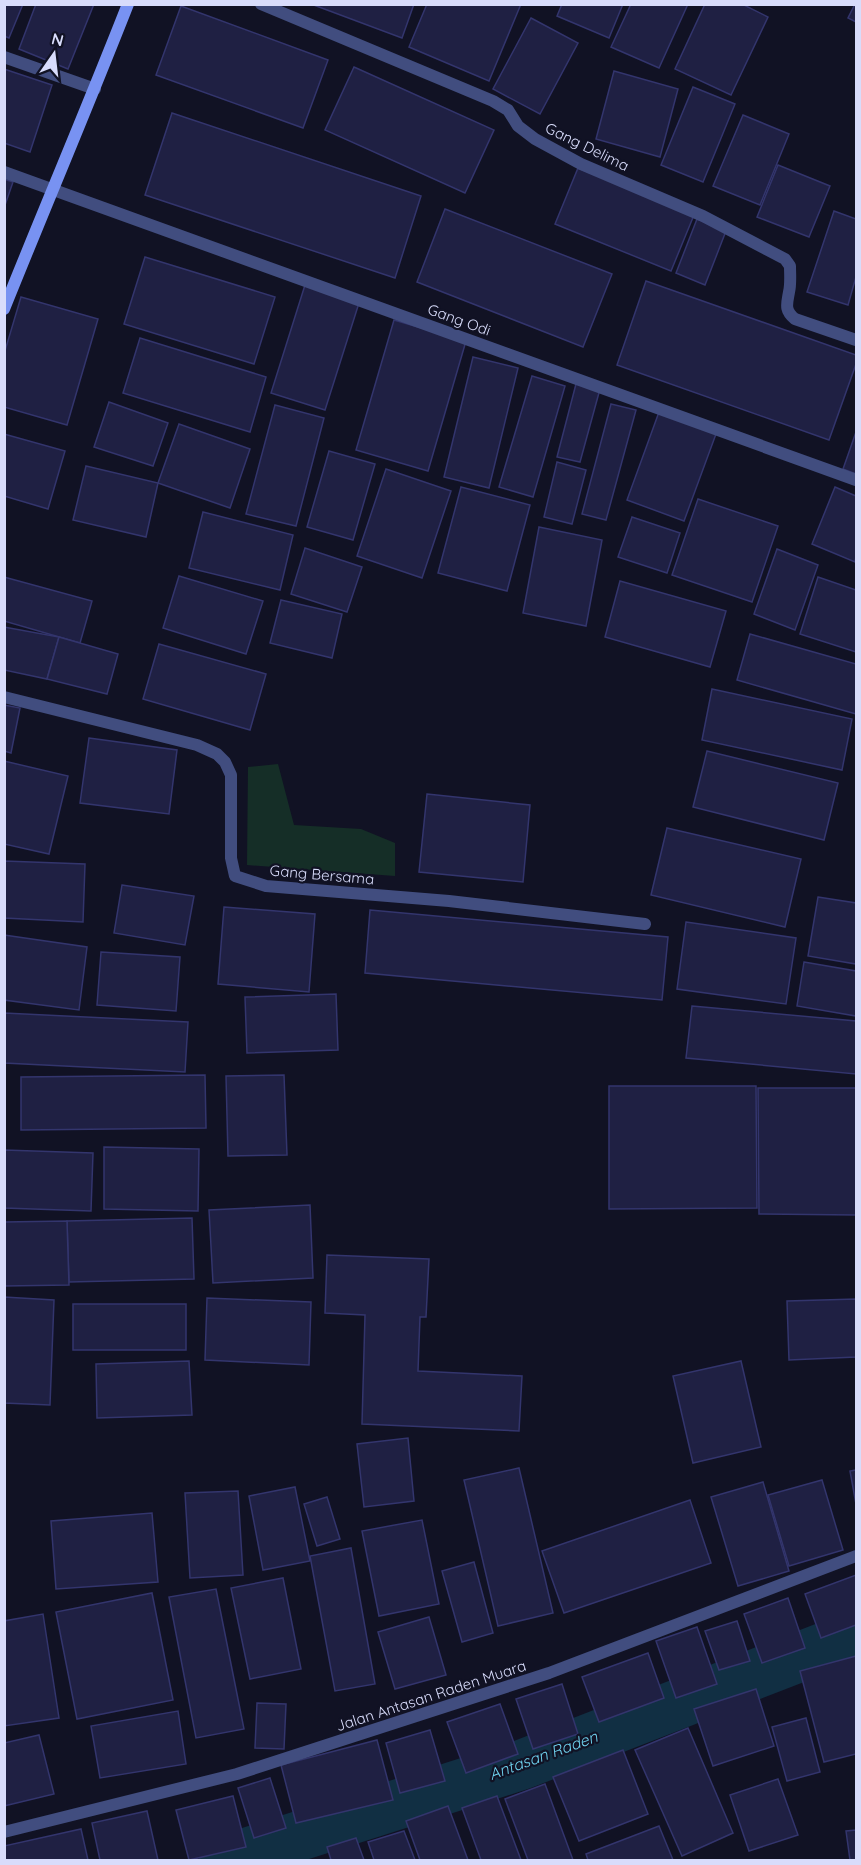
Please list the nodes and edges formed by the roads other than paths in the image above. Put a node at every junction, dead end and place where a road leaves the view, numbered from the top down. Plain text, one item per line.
1 (128, 4) edge
2 (261, 4) edge
3 (4, 57) edge
4 (95, 89) junction
5 (4, 172) edge
6 (52, 189) junction
7 (4, 309) edge
8 (856, 340) edge
9 (856, 480) edge
10 (4, 697) edge
11 (645, 924) dead end
12 (856, 1556) edge
13 (4, 1832) edge

1 - 4 street
2 - 8 street, Gang Delima
3 - 4 street
4 - 6 street
5 - 6 street, Gang Odi
6 - 7 street
6 - 9 street, Gang Odi
10 - 11 street, Gang Bersama
12 - 13 street, Jalan Antasan Raden Muara

